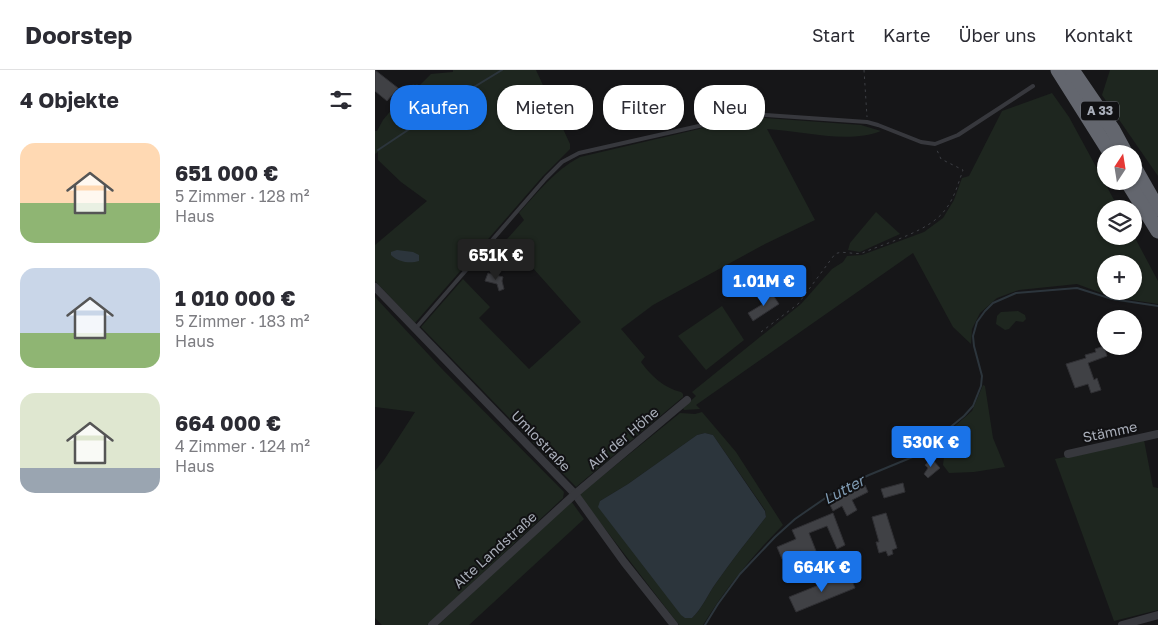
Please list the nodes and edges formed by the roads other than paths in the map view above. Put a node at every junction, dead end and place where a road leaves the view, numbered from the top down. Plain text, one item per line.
1 (1058, 70) edge
2 (1073, 70) edge
3 (1033, 86) dead end
4 (1105, 145) edge
5 (1120, 145) edge
6 (1143, 183) edge
7 (1133, 190) edge
8 (1158, 209) edge
9 (1158, 231) edge
10 (375, 287) edge
11 (415, 329) junction
12 (687, 400) dead end
13 (1158, 434) edge
14 (1067, 454) dead end
15 (575, 494) junction
16 (1158, 615) edge
17 (432, 625) edge
18 (674, 625) edge
19 (1122, 625) edge

1 - 4 highway, A 33
2 - 5 highway, A 33
3 - 11 lane
6 - 8 highway
7 - 9 highway
10 - 11 street, Umlostraße
11 - 15 street, Umlostraße
12 - 15 street, Auf der Höhe
13 - 14 street, Stämme
15 - 17 street, Alte Landstraße
15 - 18 street, Umlostraße
16 - 19 street

